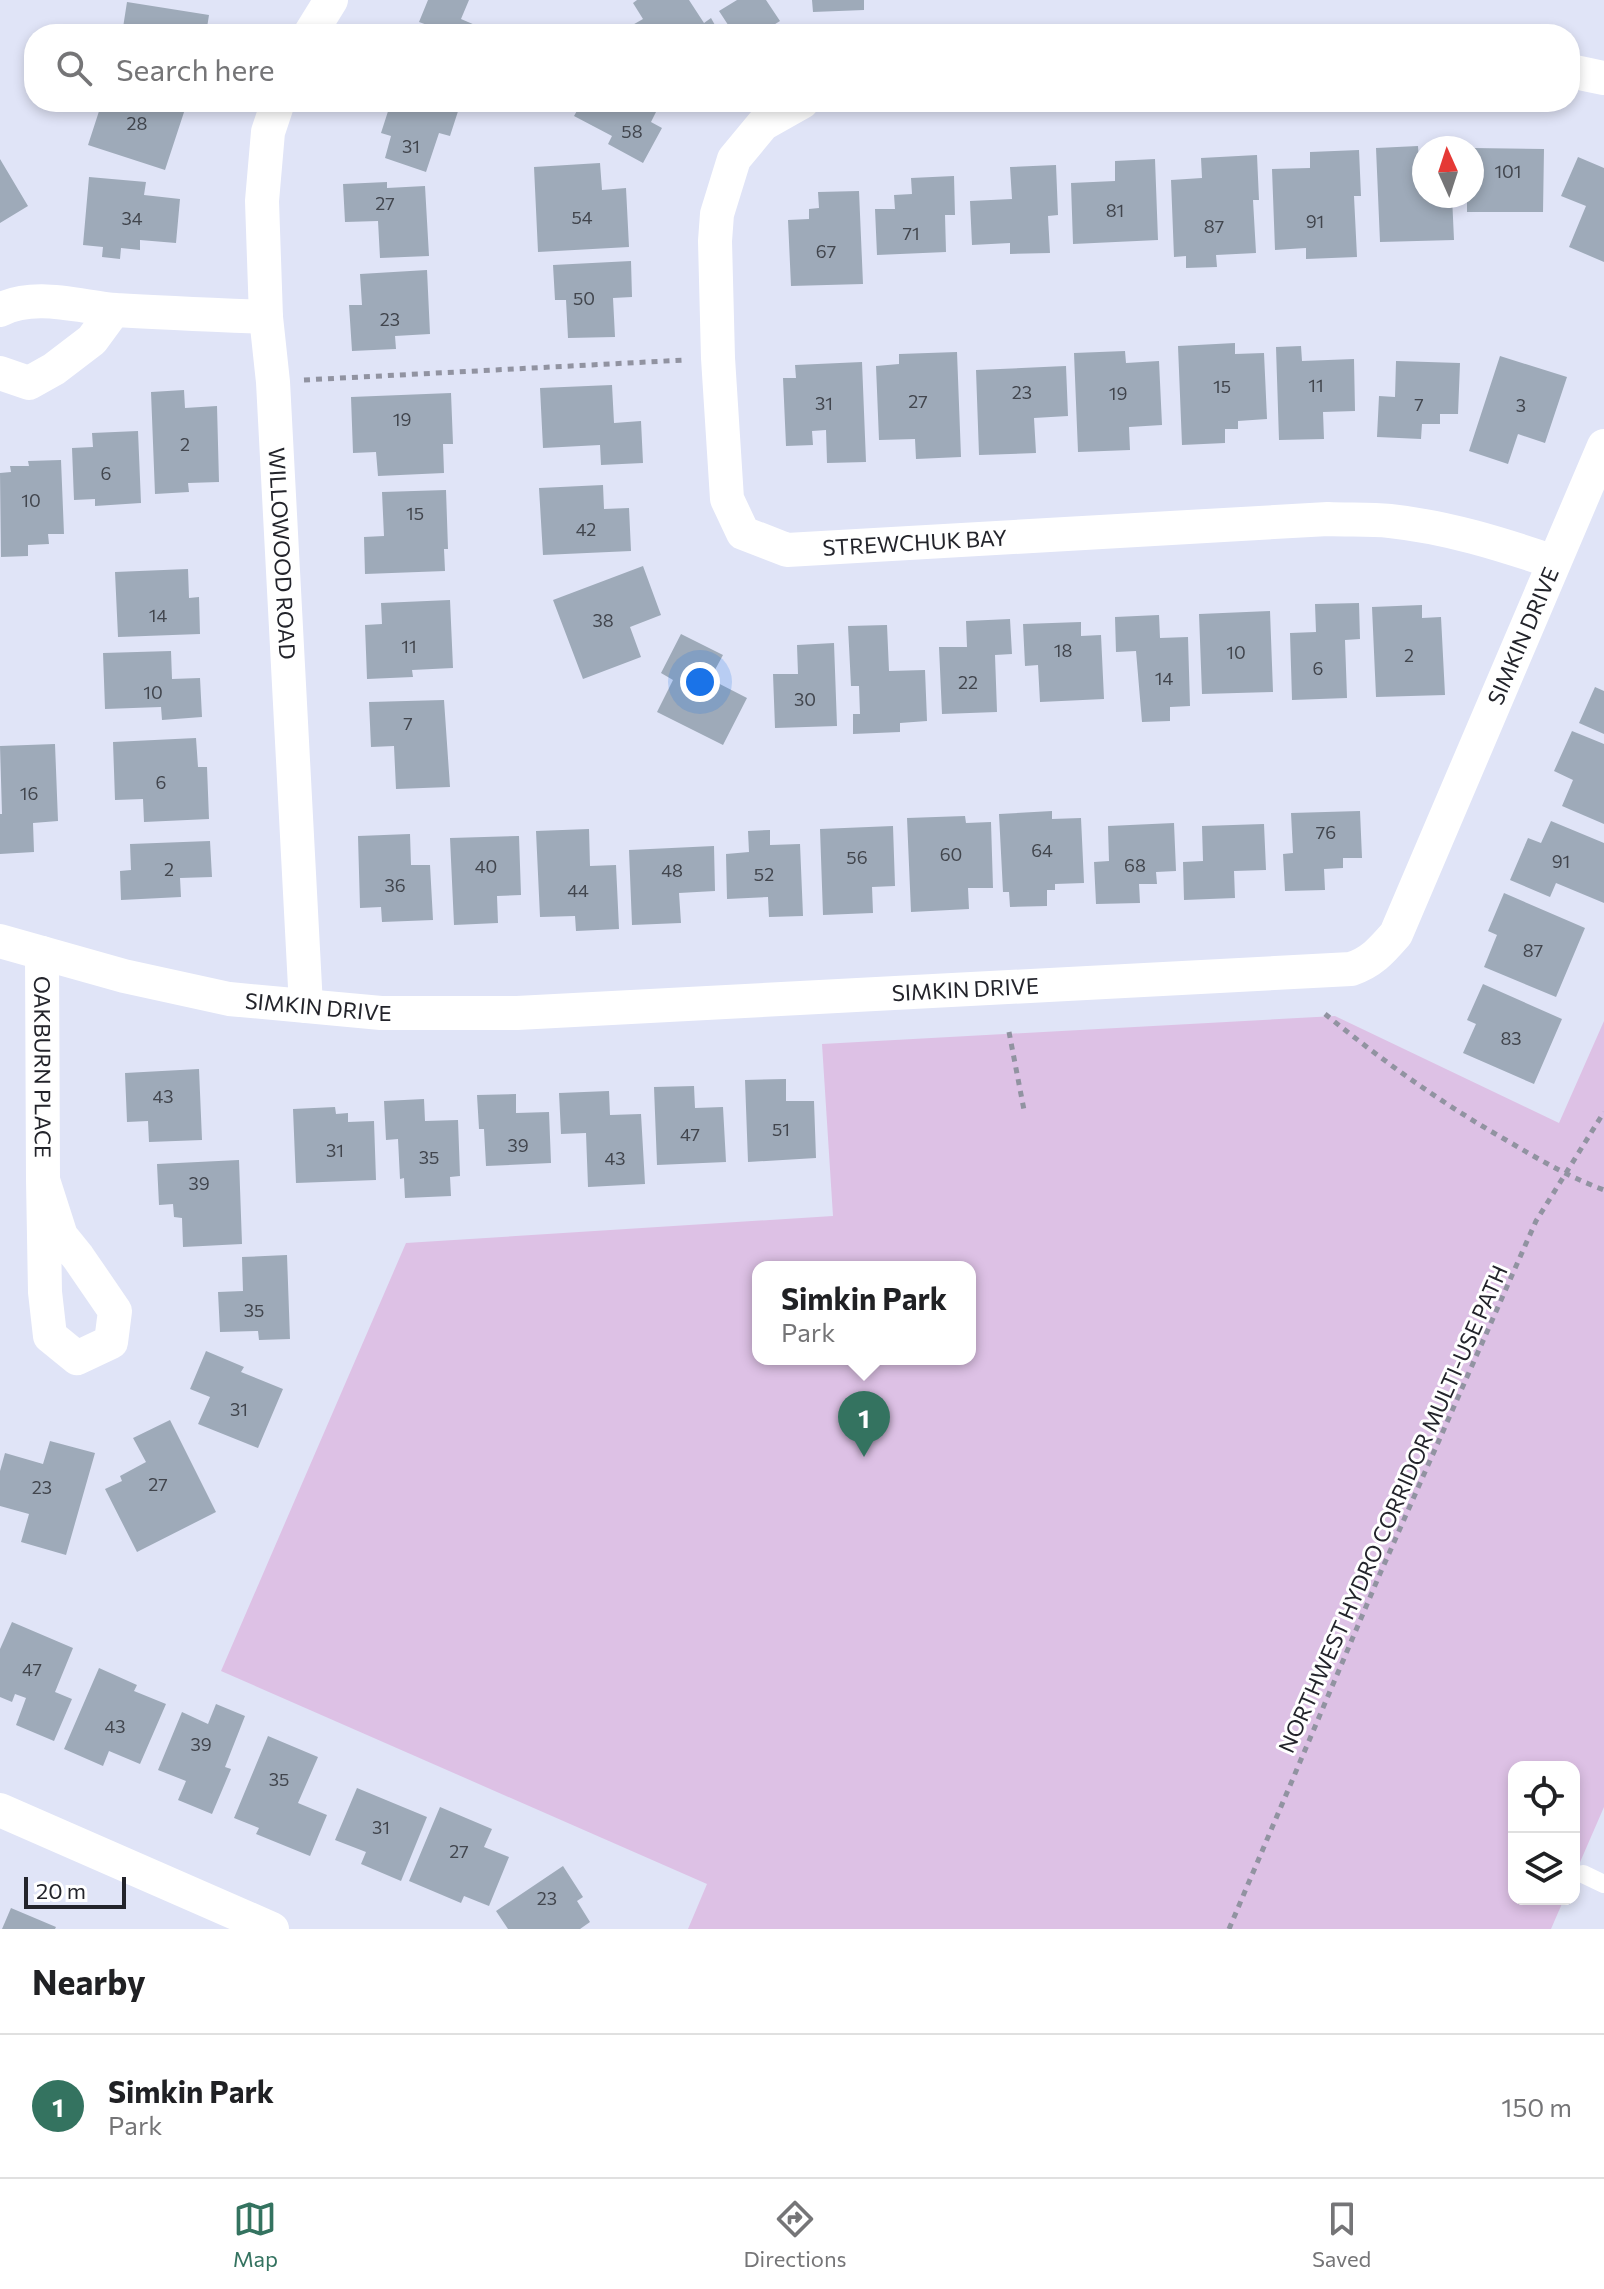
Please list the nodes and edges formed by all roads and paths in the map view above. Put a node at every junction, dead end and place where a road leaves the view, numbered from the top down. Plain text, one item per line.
1 (331, 0) edge
2 (316, 24) edge
3 (1580, 73) edge
4 (1604, 78) edge
5 (275, 112) edge
6 (784, 112) edge
7 (0, 310) edge
8 (114, 310) junction
9 (266, 317) junction
10 (718, 358) junction
11 (0, 373) edge
12 (273, 382) junction
13 (1604, 446) edge
14 (1554, 562) junction
15 (0, 941) edge
16 (42, 953) junction
17 (306, 1006) junction
18 (1325, 1014) dead end
19 (1009, 1032) dead end
20 (1024, 1110) dead end
21 (1604, 1112) edge
22 (1564, 1174) junction
23 (43, 1180) dead end
24 (1604, 1190) edge
25 (0, 1810) edge
26 (1583, 1874) dead end
27 (1604, 1884) edge
28 (272, 1929) edge
29 (1229, 1929) edge

1 - 2 street
3 - 4 street
5 - 9 street, WILLOWOOD ROAD
6 - 10 street, STREWCHUK BAY
7 - 8 street
8 - 9 street
8 - 11 street
9 - 12 street, WILLOWOOD ROAD
10 - 12 path
10 - 14 street, STREWCHUK BAY
12 - 17 street, WILLOWOOD ROAD
13 - 14 street, SIMKIN DRIVE
14 - 17 street, SIMKIN DRIVE
15 - 16 street, SIMKIN DRIVE
16 - 17 street, SIMKIN DRIVE
16 - 23 street, OAKBURN PLACE
18 - 22 path
19 - 20 path
21 - 22 path, NORTHWEST HYDRO CORRIDOR MULTI-USE PATH
22 - 24 path
22 - 29 path, NORTHWEST HYDRO CORRIDOR MULTI-USE PATH
25 - 28 street
26 - 27 lane

